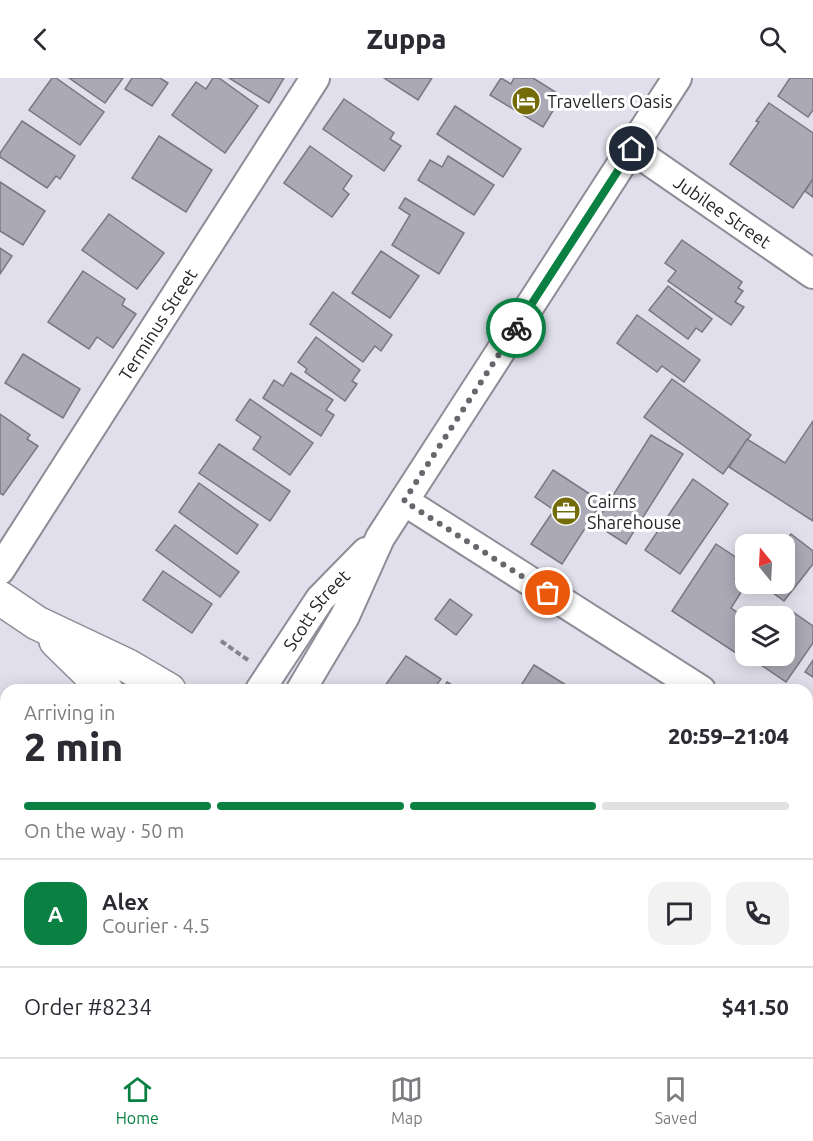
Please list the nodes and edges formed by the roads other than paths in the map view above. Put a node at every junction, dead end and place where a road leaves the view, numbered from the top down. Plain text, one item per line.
1 (315, 78) edge
2 (659, 78) edge
3 (677, 78) edge
4 (635, 144) junction
5 (813, 274) edge
6 (404, 501) junction
7 (380, 537) junction
8 (0, 570) edge
9 (0, 598) edge
10 (37, 623) junction
11 (258, 678) edge
12 (100, 684) edge
13 (159, 684) edge
14 (305, 684) edge
15 (692, 684) edge

1 - 8 street, Terminus Street
2 - 4 street
3 - 4 street, Scott Street
4 - 5 street, Jubilee Street
4 - 6 street, Scott Street
6 - 7 street, Scott Street
6 - 15 street
7 - 11 street, Scott Street
7 - 14 street, Scott Street
9 - 10 main road
10 - 12 main road
10 - 13 main road

